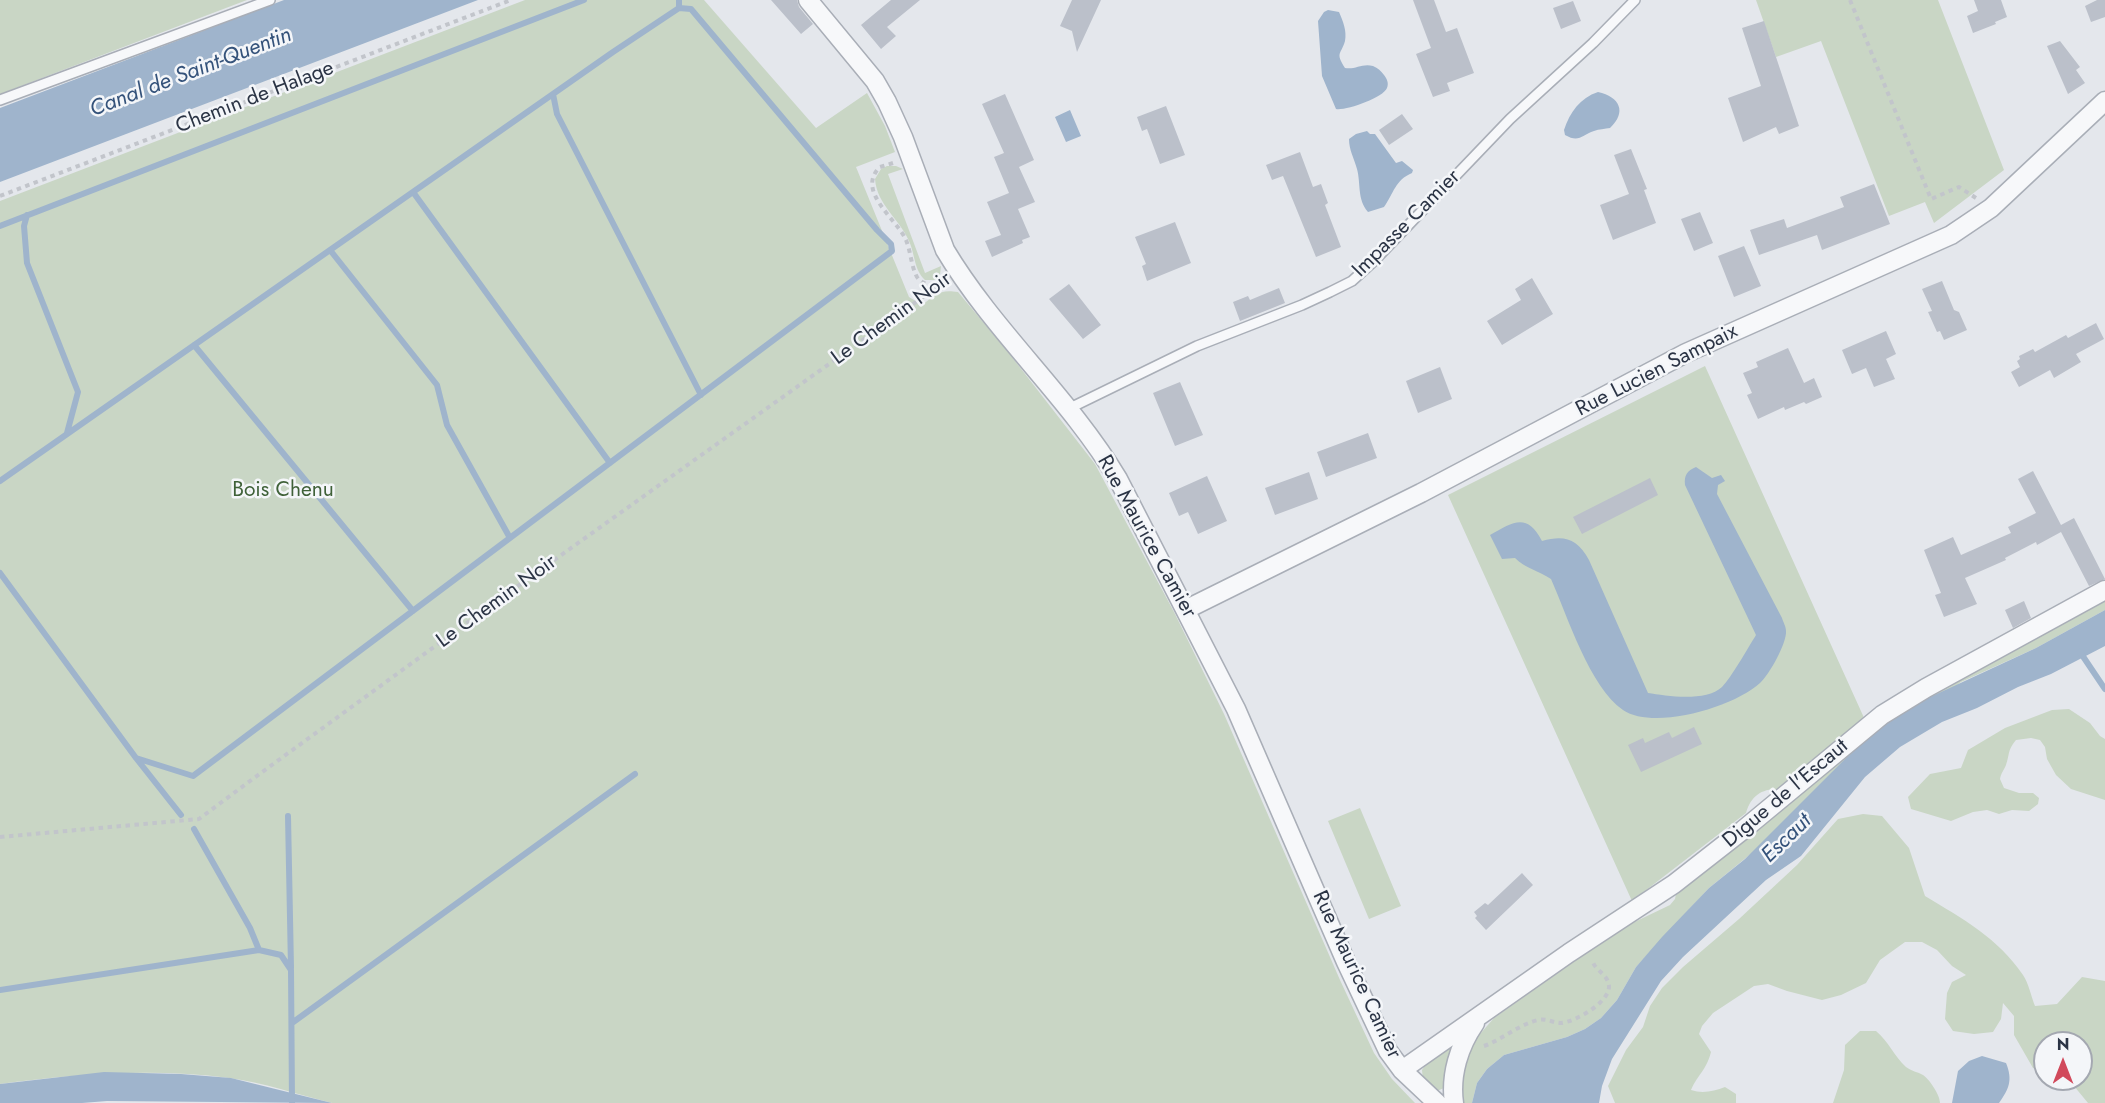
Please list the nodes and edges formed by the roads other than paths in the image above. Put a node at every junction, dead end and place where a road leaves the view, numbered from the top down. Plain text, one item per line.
1 (270, 0) edge
2 (808, 0) edge
3 (1635, 0) edge
4 (0, 100) edge
5 (2105, 101) edge
6 (1068, 410) junction
7 (2105, 590) edge
8 (1186, 609) junction
9 (1479, 1017) junction
10 (1402, 1070) junction
11 (1437, 1103) edge
12 (1454, 1103) edge

1 - 4 lane
2 - 6 street, Rue Maurice Camier
3 - 6 lane, Impasse Camier
5 - 8 street, Rue Lucien Sampaix
6 - 8 street, Rue Maurice Camier
7 - 9 street, Digue de l'Escaut
8 - 10 street, Rue Maurice Camier
9 - 10 street, Digue de l'Escaut
9 - 12 street, Digue de l'Escaut
10 - 11 street, Rue Maurice Camier

